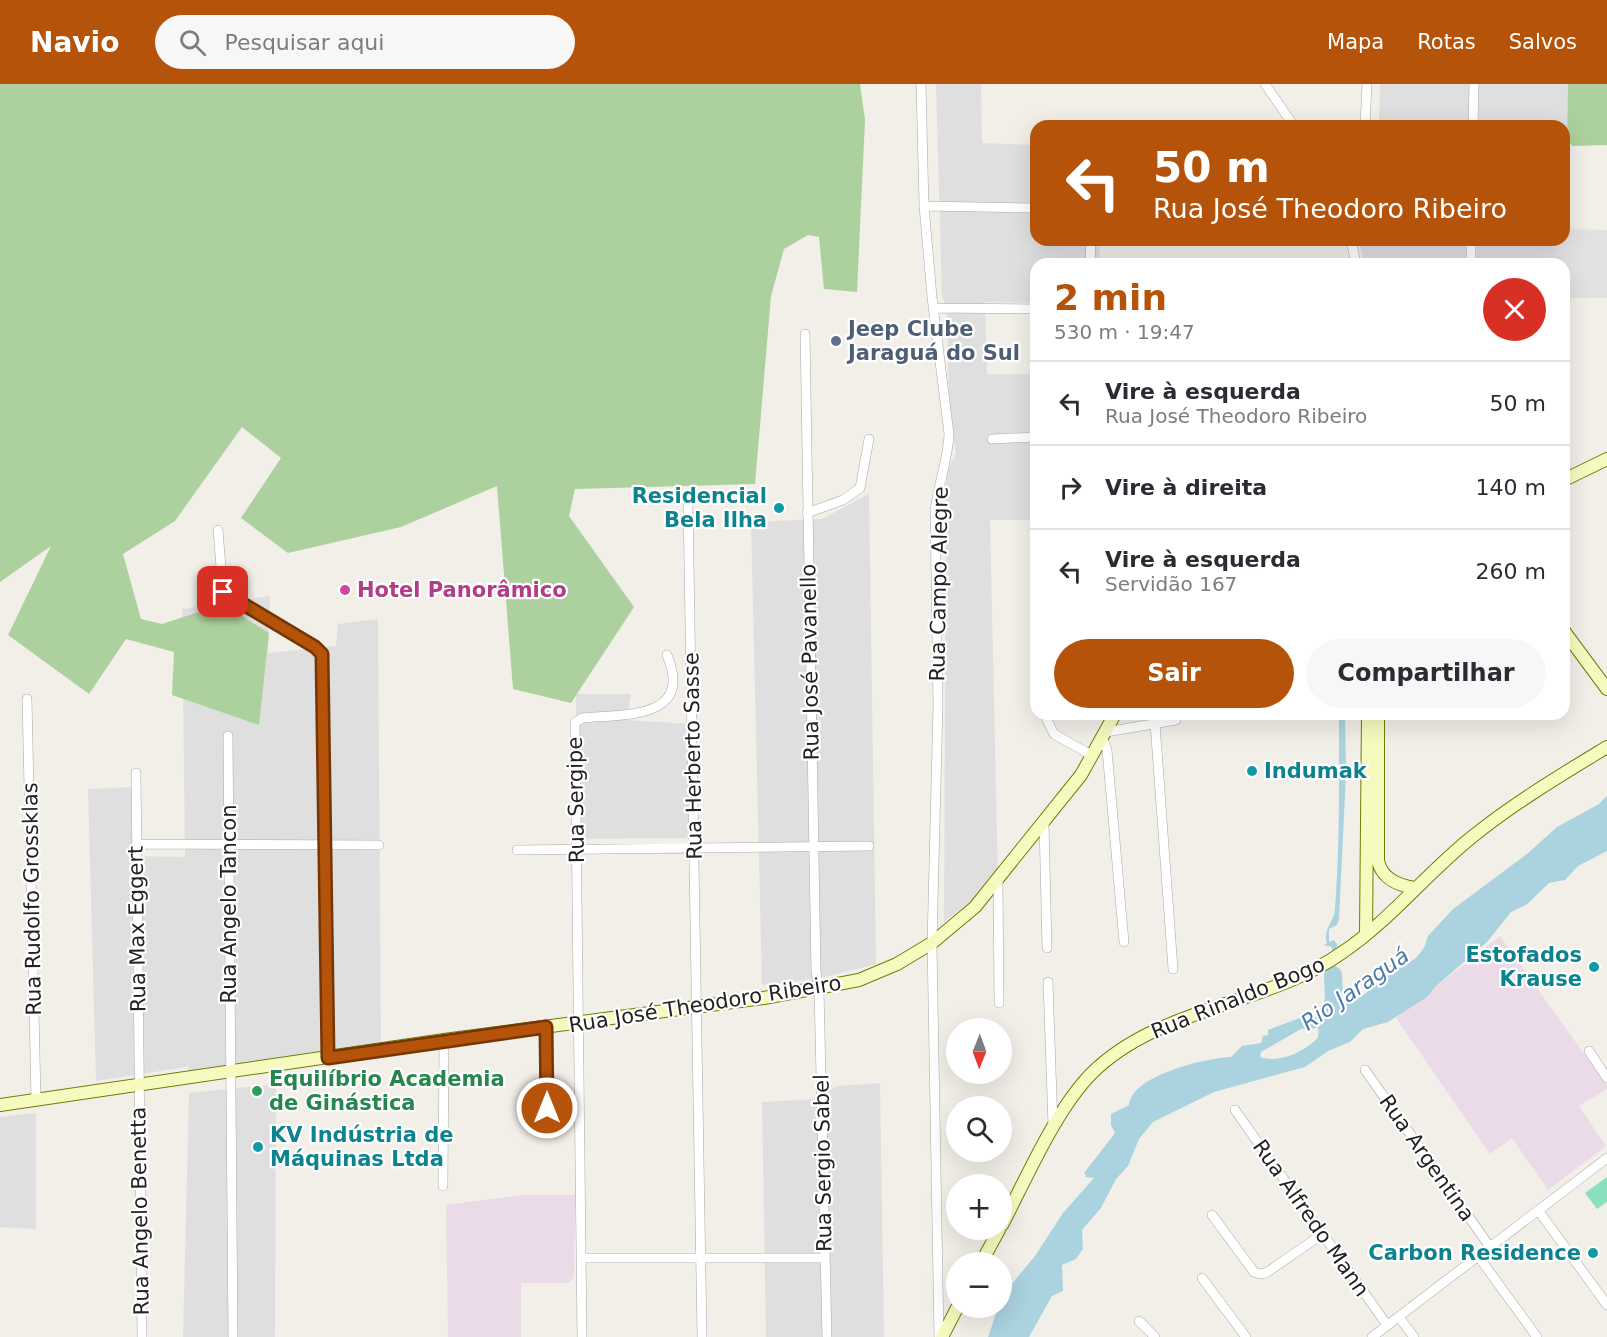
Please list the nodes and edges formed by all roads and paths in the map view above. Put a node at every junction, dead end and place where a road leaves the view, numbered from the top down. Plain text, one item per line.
1 (921, 84) edge
2 (1265, 84) edge
3 (1367, 84) edge
4 (1474, 84) edge
5 (1290, 120) edge
6 (1365, 120) edge
7 (1473, 120) edge
8 (924, 206) junction
9 (1030, 208) edge
10 (933, 308) junction
11 (1030, 309) edge
12 (805, 334) dead end
13 (1030, 437) edge
14 (869, 439) dead end
15 (992, 439) dead end
16 (1607, 459) edge
17 (1570, 477) edge
18 (688, 505) dead end
19 (807, 513) junction
20 (218, 530) dead end
21 (1570, 639) edge
22 (667, 655) dead end
23 (1607, 689) edge
24 (27, 699) dead end
25 (1047, 720) dead end
26 (1111, 720) edge
27 (1176, 720) dead end
28 (1368, 720) edge
29 (1378, 720) edge
30 (1155, 723) junction
31 (1105, 735) junction
32 (228, 736) dead end
33 (1607, 747) edge
34 (1093, 756) junction
35 (136, 773) dead end
36 (1044, 823) junction
37 (136, 844) junction
38 (228, 844) junction
39 (326, 844) junction
40 (379, 845) dead end
41 (869, 846) dead end
42 (814, 847) junction
43 (694, 848) junction
44 (518, 850) dead end
45 (576, 850) junction
46 (998, 881) junction
47 (1414, 888) junction
48 (1366, 933) junction
49 (1124, 942) dead end
50 (932, 943) junction
51 (1047, 948) dead end
52 (1173, 969) dead end
53 (1048, 982) dead end
54 (819, 989) junction
55 (999, 1003) dead end
56 (697, 1008) junction
57 (579, 1023) junction
58 (546, 1027) junction
59 (444, 1040) junction
60 (1589, 1051) dead end
61 (328, 1058) junction
62 (1365, 1070) dead end
63 (230, 1071) junction
64 (1607, 1078) edge
65 (138, 1084) junction
66 (36, 1099) junction
67 (0, 1105) edge
68 (547, 1108) dead end
69 (1235, 1110) dead end
70 (1053, 1130) junction
71 (1607, 1158) edge
72 (443, 1186) dead end
73 (1012, 1206) edge
74 (1539, 1210) junction
75 (1212, 1215) dead end
76 (1321, 1235) junction
77 (1490, 1247) junction
78 (1478, 1256) junction
79 (582, 1258) junction
80 (701, 1258) junction
81 (825, 1258) junction
82 (1202, 1278) dead end
83 (1607, 1305) edge
84 (1399, 1317) junction
85 (951, 1318) edge
86 (1138, 1321) dead end
87 (1387, 1325) junction
88 (142, 1337) edge
89 (232, 1337) edge
90 (582, 1337) edge
91 (702, 1337) edge
92 (827, 1337) edge
93 (940, 1337) edge
94 (1155, 1337) edge
95 (1246, 1337) edge
96 (1372, 1337) edge
97 (1414, 1337) edge
98 (1537, 1337) edge

1 - 8 street, Rua Campo Alegre
2 - 5 street
3 - 6 street
4 - 7 street
8 - 9 street
8 - 10 street, Rua Campo Alegre
10 - 11 street
10 - 50 street, Rua Campo Alegre
12 - 19 street, Rua José Pavanello
13 - 15 street
14 - 19 street
16 - 17 main road
18 - 43 street, Rua Herberto Sasse
19 - 42 street, Rua José Pavanello
20 - 39 street
21 - 23 main road
22 - 45 street, Rua Sergipe
24 - 66 street, Rua Rudolfo Grossklas
25 - 34 street
26 - 31 main road, Rua José Theodoro Ribeiro
27 - 30 street
28 - 48 main road
29 - 47 main road
30 - 31 street
30 - 52 street
31 - 34 main road, Rua José Theodoro Ribeiro
31 - 49 street
32 - 38 street, Rua Angelo Tancon
33 - 47 main road, Rua Rinaldo Bogo
34 - 36 main road, Rua José Theodoro Ribeiro
35 - 37 street, Rua Max Eggert
36 - 46 main road, Rua José Theodoro Ribeiro
36 - 51 street
37 - 38 street
37 - 65 street, Rua Max Eggert
38 - 39 street
38 - 63 street, Rua Angelo Tancon
39 - 40 street
39 - 61 street
41 - 42 street
42 - 43 street
42 - 54 street, Rua José Pavanello
43 - 45 street
43 - 56 street, Rua Herberto Sasse
44 - 45 street
45 - 57 street, Rua Sergipe
46 - 50 main road, Rua José Theodoro Ribeiro
46 - 55 street
47 - 48 main road, Rua Rinaldo Bogo
48 - 70 main road, Rua Rinaldo Bogo
50 - 54 main road, Rua José Theodoro Ribeiro
50 - 93 street, Rua Campo Alegre
53 - 70 street
54 - 56 main road, Rua José Theodoro Ribeiro
54 - 81 street, Rua Sergio Sabel
56 - 57 main road, Rua José Theodoro Ribeiro
56 - 80 street, Rua Herberto Sasse
57 - 58 main road, Rua José Theodoro Ribeiro
57 - 79 street, Rua Sergipe
58 - 59 main road, Rua José Theodoro Ribeiro
58 - 68 street
59 - 61 main road, Rua José Theodoro Ribeiro
59 - 72 street
60 - 64 street
61 - 63 main road, Rua José Theodoro Ribeiro
62 - 77 street, Rua Argentina
63 - 65 main road, Rua José Theodoro Ribeiro
63 - 89 street, Rua Angelo Tancon
65 - 66 main road, Rua José Theodoro Ribeiro
65 - 88 street, Rua Angelo Benetta
66 - 67 main road, Rua José Theodoro Ribeiro
69 - 76 street, Rua Alfredo Mann
70 - 73 main road, Rua Rinaldo Bogo
71 - 74 street
74 - 77 street
74 - 83 street
75 - 76 street
76 - 87 street, Rua Alfredo Mann
77 - 78 street
78 - 84 street
78 - 98 street
79 - 80 street
79 - 90 street, Rua Sergipe
80 - 81 street
80 - 91 street, Rua Herberto Sasse
81 - 92 street, Rua Sergio Sabel
82 - 95 street
84 - 87 street
84 - 97 street
85 - 93 main road
86 - 94 street
87 - 96 street

